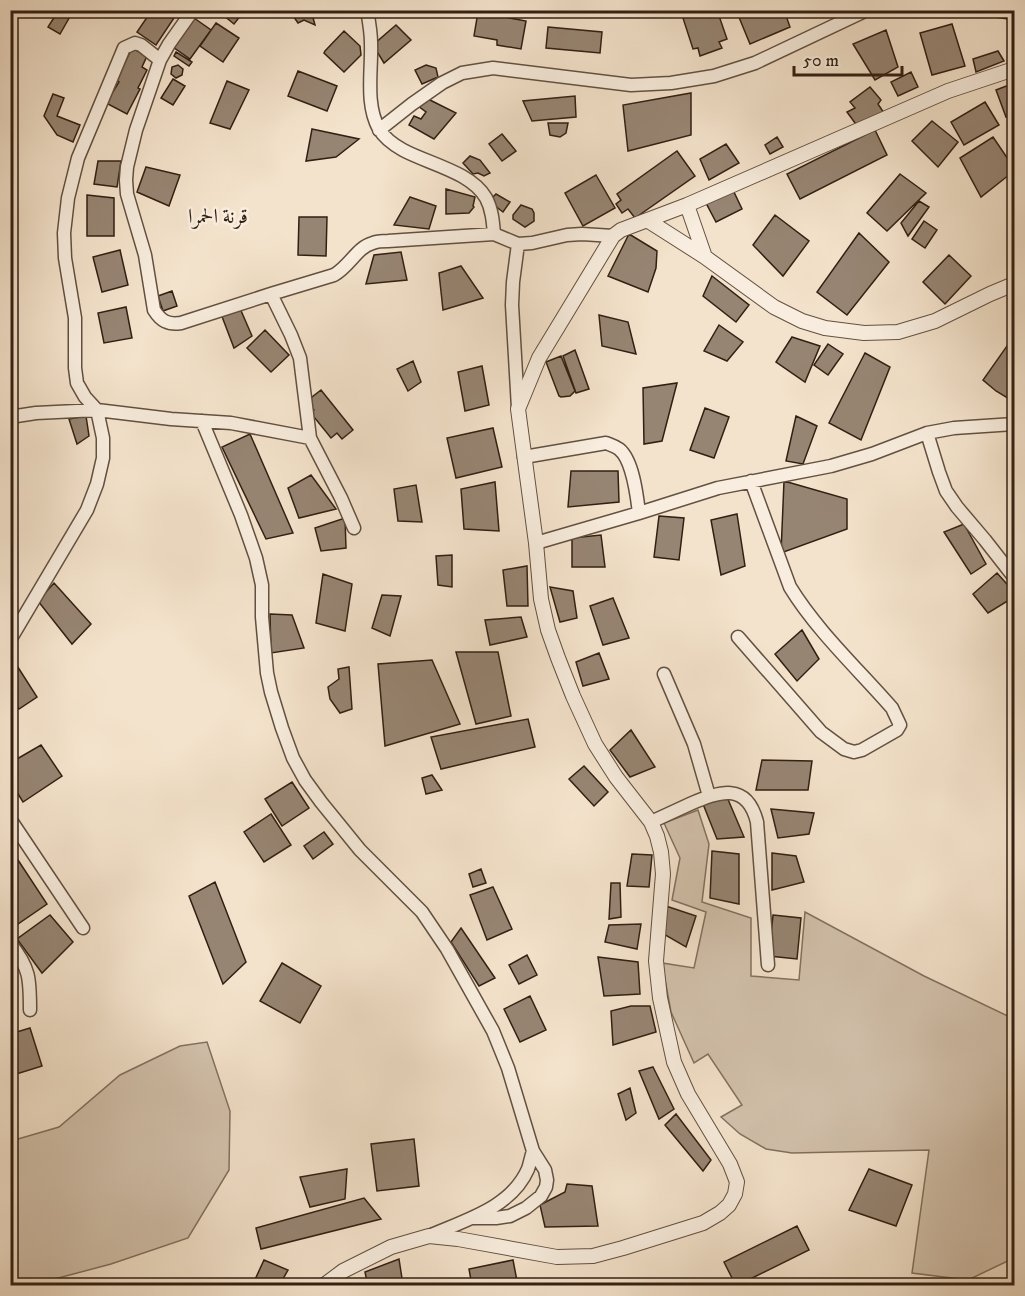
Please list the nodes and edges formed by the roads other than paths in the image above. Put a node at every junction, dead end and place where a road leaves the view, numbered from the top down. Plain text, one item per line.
1 (194, 10) edge
2 (367, 10) edge
3 (867, 10) edge
4 (160, 60) junction
5 (1014, 69) edge
6 (380, 130) junction
7 (687, 205) junction
8 (647, 220) junction
9 (494, 234) junction
10 (612, 236) junction
11 (518, 244) junction
12 (705, 257) junction
13 (1014, 284) edge
14 (271, 294) junction
15 (97, 410) junction
16 (518, 410) junction
17 (10, 417) edge
18 (202, 422) junction
19 (1014, 424) edge
20 (927, 433) junction
21 (310, 438) junction
22 (524, 457) junction
23 (751, 480) junction
24 (639, 513) junction
25 (354, 528) dead end
26 (536, 543) junction
27 (1014, 577) edge
28 (738, 638) dead end
29 (10, 640) edge
30 (664, 674) dead end
31 (709, 796) junction
32 (10, 819) edge
33 (651, 822) junction
34 (83, 928) dead end
35 (10, 943) edge
36 (768, 965) dead end
37 (30, 1010) dead end
38 (533, 1151) junction
39 (472, 1218) junction
40 (429, 1236) junction
41 (323, 1286) edge

1 - 4 street
2 - 6 street
3 - 6 street
4 - 14 street
4 - 15 street
5 - 7 street
6 - 9 street
7 - 8 street
7 - 12 street
8 - 10 street
8 - 12 street
9 - 11 street
9 - 14 street
10 - 11 street
10 - 16 street
11 - 16 street
12 - 13 street
14 - 21 street
15 - 17 street
15 - 18 street
15 - 29 street
16 - 22 street
18 - 21 street
18 - 38 street
19 - 20 street
20 - 23 street
20 - 27 street
21 - 25 street
22 - 24 street
22 - 26 street
23 - 24 street
23 - 28 street
24 - 26 street
26 - 33 street
30 - 31 street
31 - 33 street
31 - 36 street
32 - 34 street
33 - 40 street
35 - 37 street
38 - 39 street
38 - 39 street
39 - 40 street
40 - 41 street

